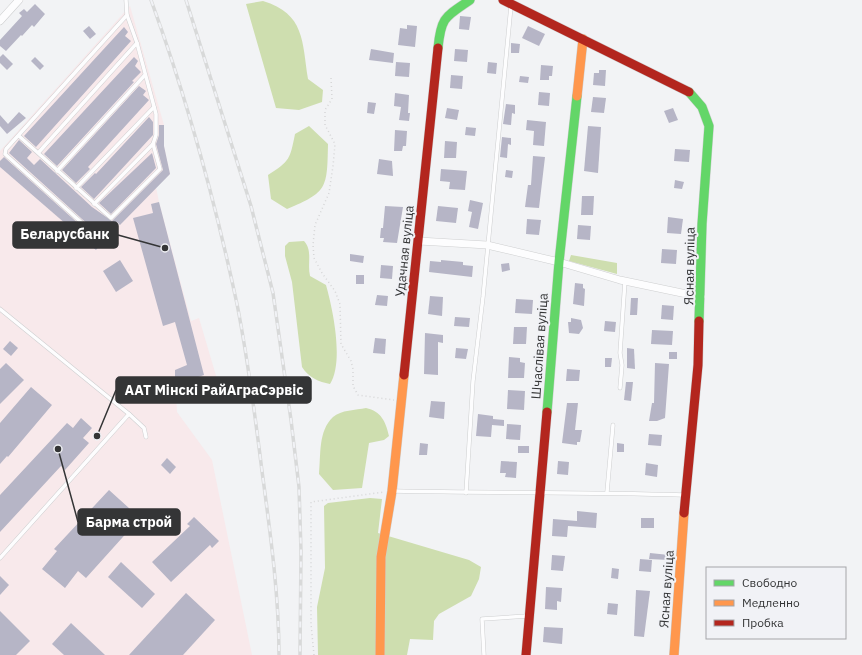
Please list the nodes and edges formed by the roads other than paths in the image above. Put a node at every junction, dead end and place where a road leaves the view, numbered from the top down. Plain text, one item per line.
1 (19, 0) edge
2 (126, 0) edge
3 (470, 0) edge
4 (507, 1) edge
5 (127, 15) junction
6 (0, 20) edge
7 (583, 39) junction
8 (138, 43) junction
9 (145, 75) junction
10 (154, 107) junction
11 (19, 136) junction
12 (153, 144) junction
13 (39, 152) junction
14 (57, 171) junction
15 (76, 188) junction
16 (94, 204) junction
17 (102, 240) dead end
18 (419, 240) junction
19 (488, 245) junction
20 (558, 262) junction
21 (625, 281) junction
22 (701, 297) junction
23 (0, 309) edge
24 (620, 388) dead end
25 (129, 414) junction
26 (614, 425) dead end
27 (146, 437) dead end
28 (392, 491) junction
29 (541, 492) junction
30 (607, 492) junction
31 (466, 493) junction
32 (685, 495) junction
33 (0, 558) edge
34 (529, 616) junction
35 (380, 655) edge
36 (484, 655) edge
37 (526, 655) edge
38 (674, 655) edge

1 - 6 street
2 - 5 lane
3 - 18 street, Удачная вуліца
4 - 7 street, Ясная вуліца
4 - 19 lane
5 - 8 lane
5 - 11 lane
7 - 20 street, Шчаслівая вуліца
7 - 22 street, Ясная вуліца
8 - 9 lane
8 - 13 lane
9 - 10 lane
9 - 14 lane
10 - 12 lane
10 - 15 lane
11 - 13 lane
11 - 17 lane
12 - 16 lane
12 - 16 lane
13 - 14 lane
14 - 15 lane
15 - 16 lane
18 - 19 street
18 - 28 street, Удачная вуліца
19 - 20 street
19 - 31 lane
20 - 21 street
20 - 29 street, Шчаслівая вуліца
21 - 22 street
21 - 24 lane
22 - 32 street, Ясная вуліца
23 - 25 lane
25 - 27 lane
25 - 33 lane
26 - 30 lane
28 - 31 lane
28 - 35 street, Удачная вуліца
29 - 30 lane
29 - 31 lane
29 - 34 street, Шчаслівая вуліца
30 - 32 lane
32 - 38 street, Ясная вуліца
34 - 36 lane
34 - 37 street, Шчаслівая вуліца

